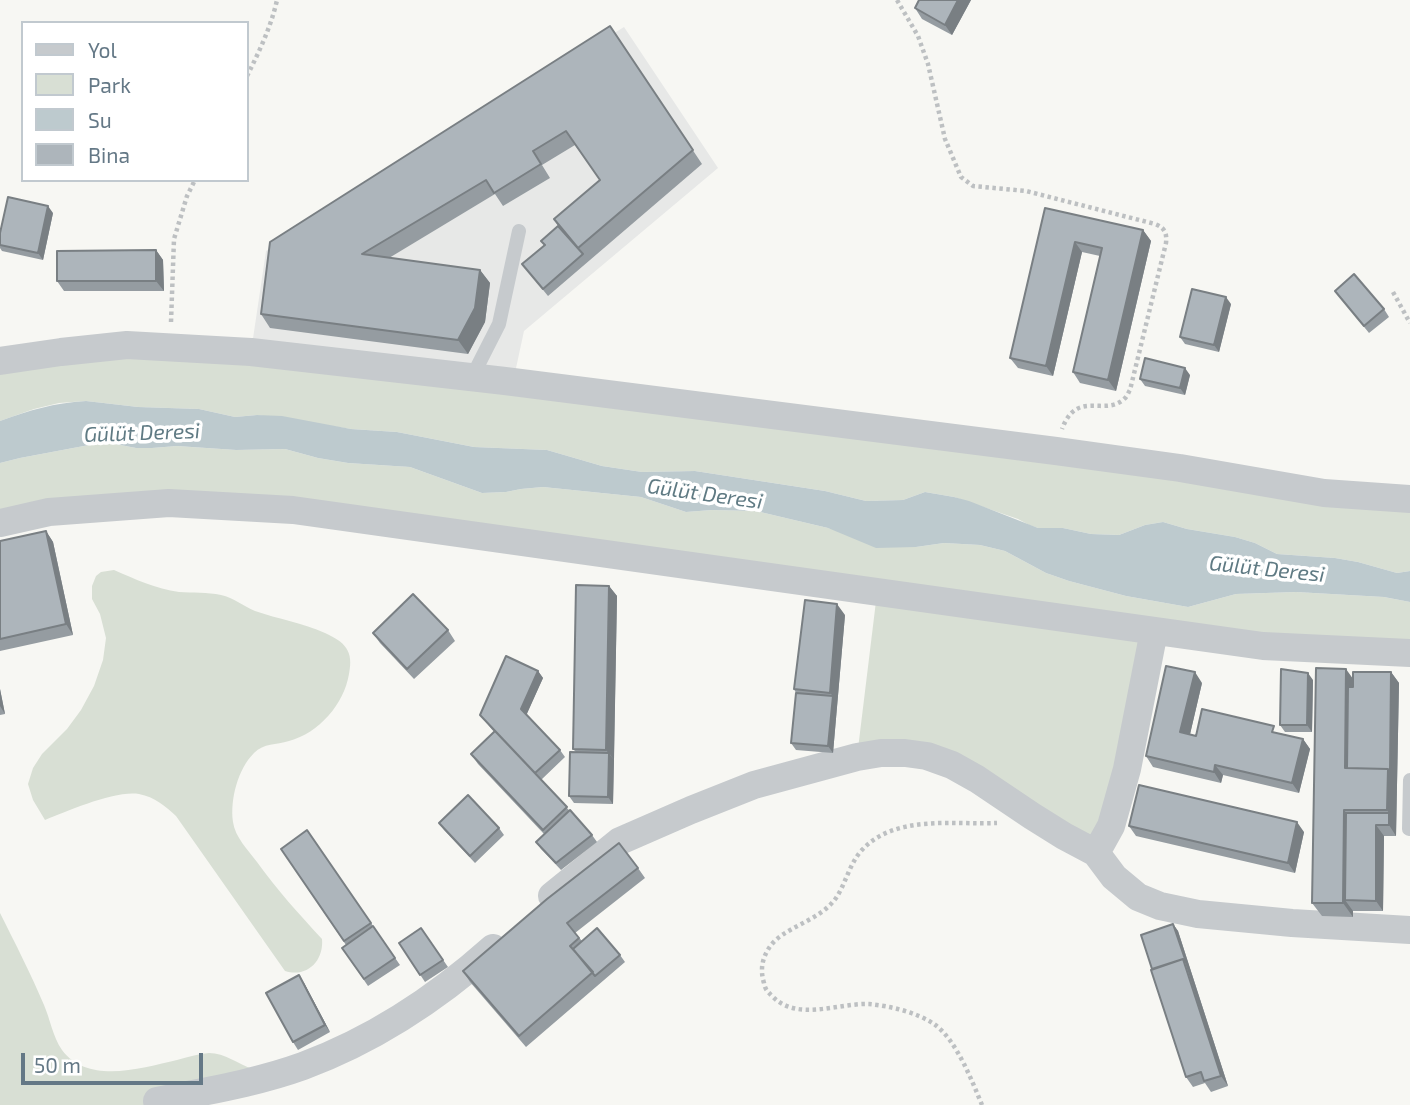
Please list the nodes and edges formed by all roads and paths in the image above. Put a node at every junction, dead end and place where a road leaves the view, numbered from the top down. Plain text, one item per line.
1 (277, 0) edge
2 (897, 0) edge
3 (248, 74) edge
4 (194, 182) edge
5 (519, 231) dead end
6 (1394, 292) dead end
7 (1410, 323) edge
8 (171, 346) junction
9 (0, 362) edge
10 (472, 377) junction
11 (1056, 451) junction
12 (1410, 499) edge
13 (0, 523) edge
14 (1154, 631) junction
15 (1410, 653) edge
16 (1410, 780) edge
17 (1032, 816) junction
18 (1409, 829) edge
19 (1096, 853) junction
20 (1410, 930) edge
21 (157, 1101) dead end
22 (982, 1105) edge

1 - 3 path
2 - 11 path
4 - 8 path
5 - 10 lane
6 - 7 path
8 - 9 street
8 - 10 street
10 - 11 street
11 - 12 street
13 - 14 street
14 - 15 street
14 - 19 street
16 - 18 lane
17 - 19 street
17 - 21 street
17 - 22 path
19 - 20 street

